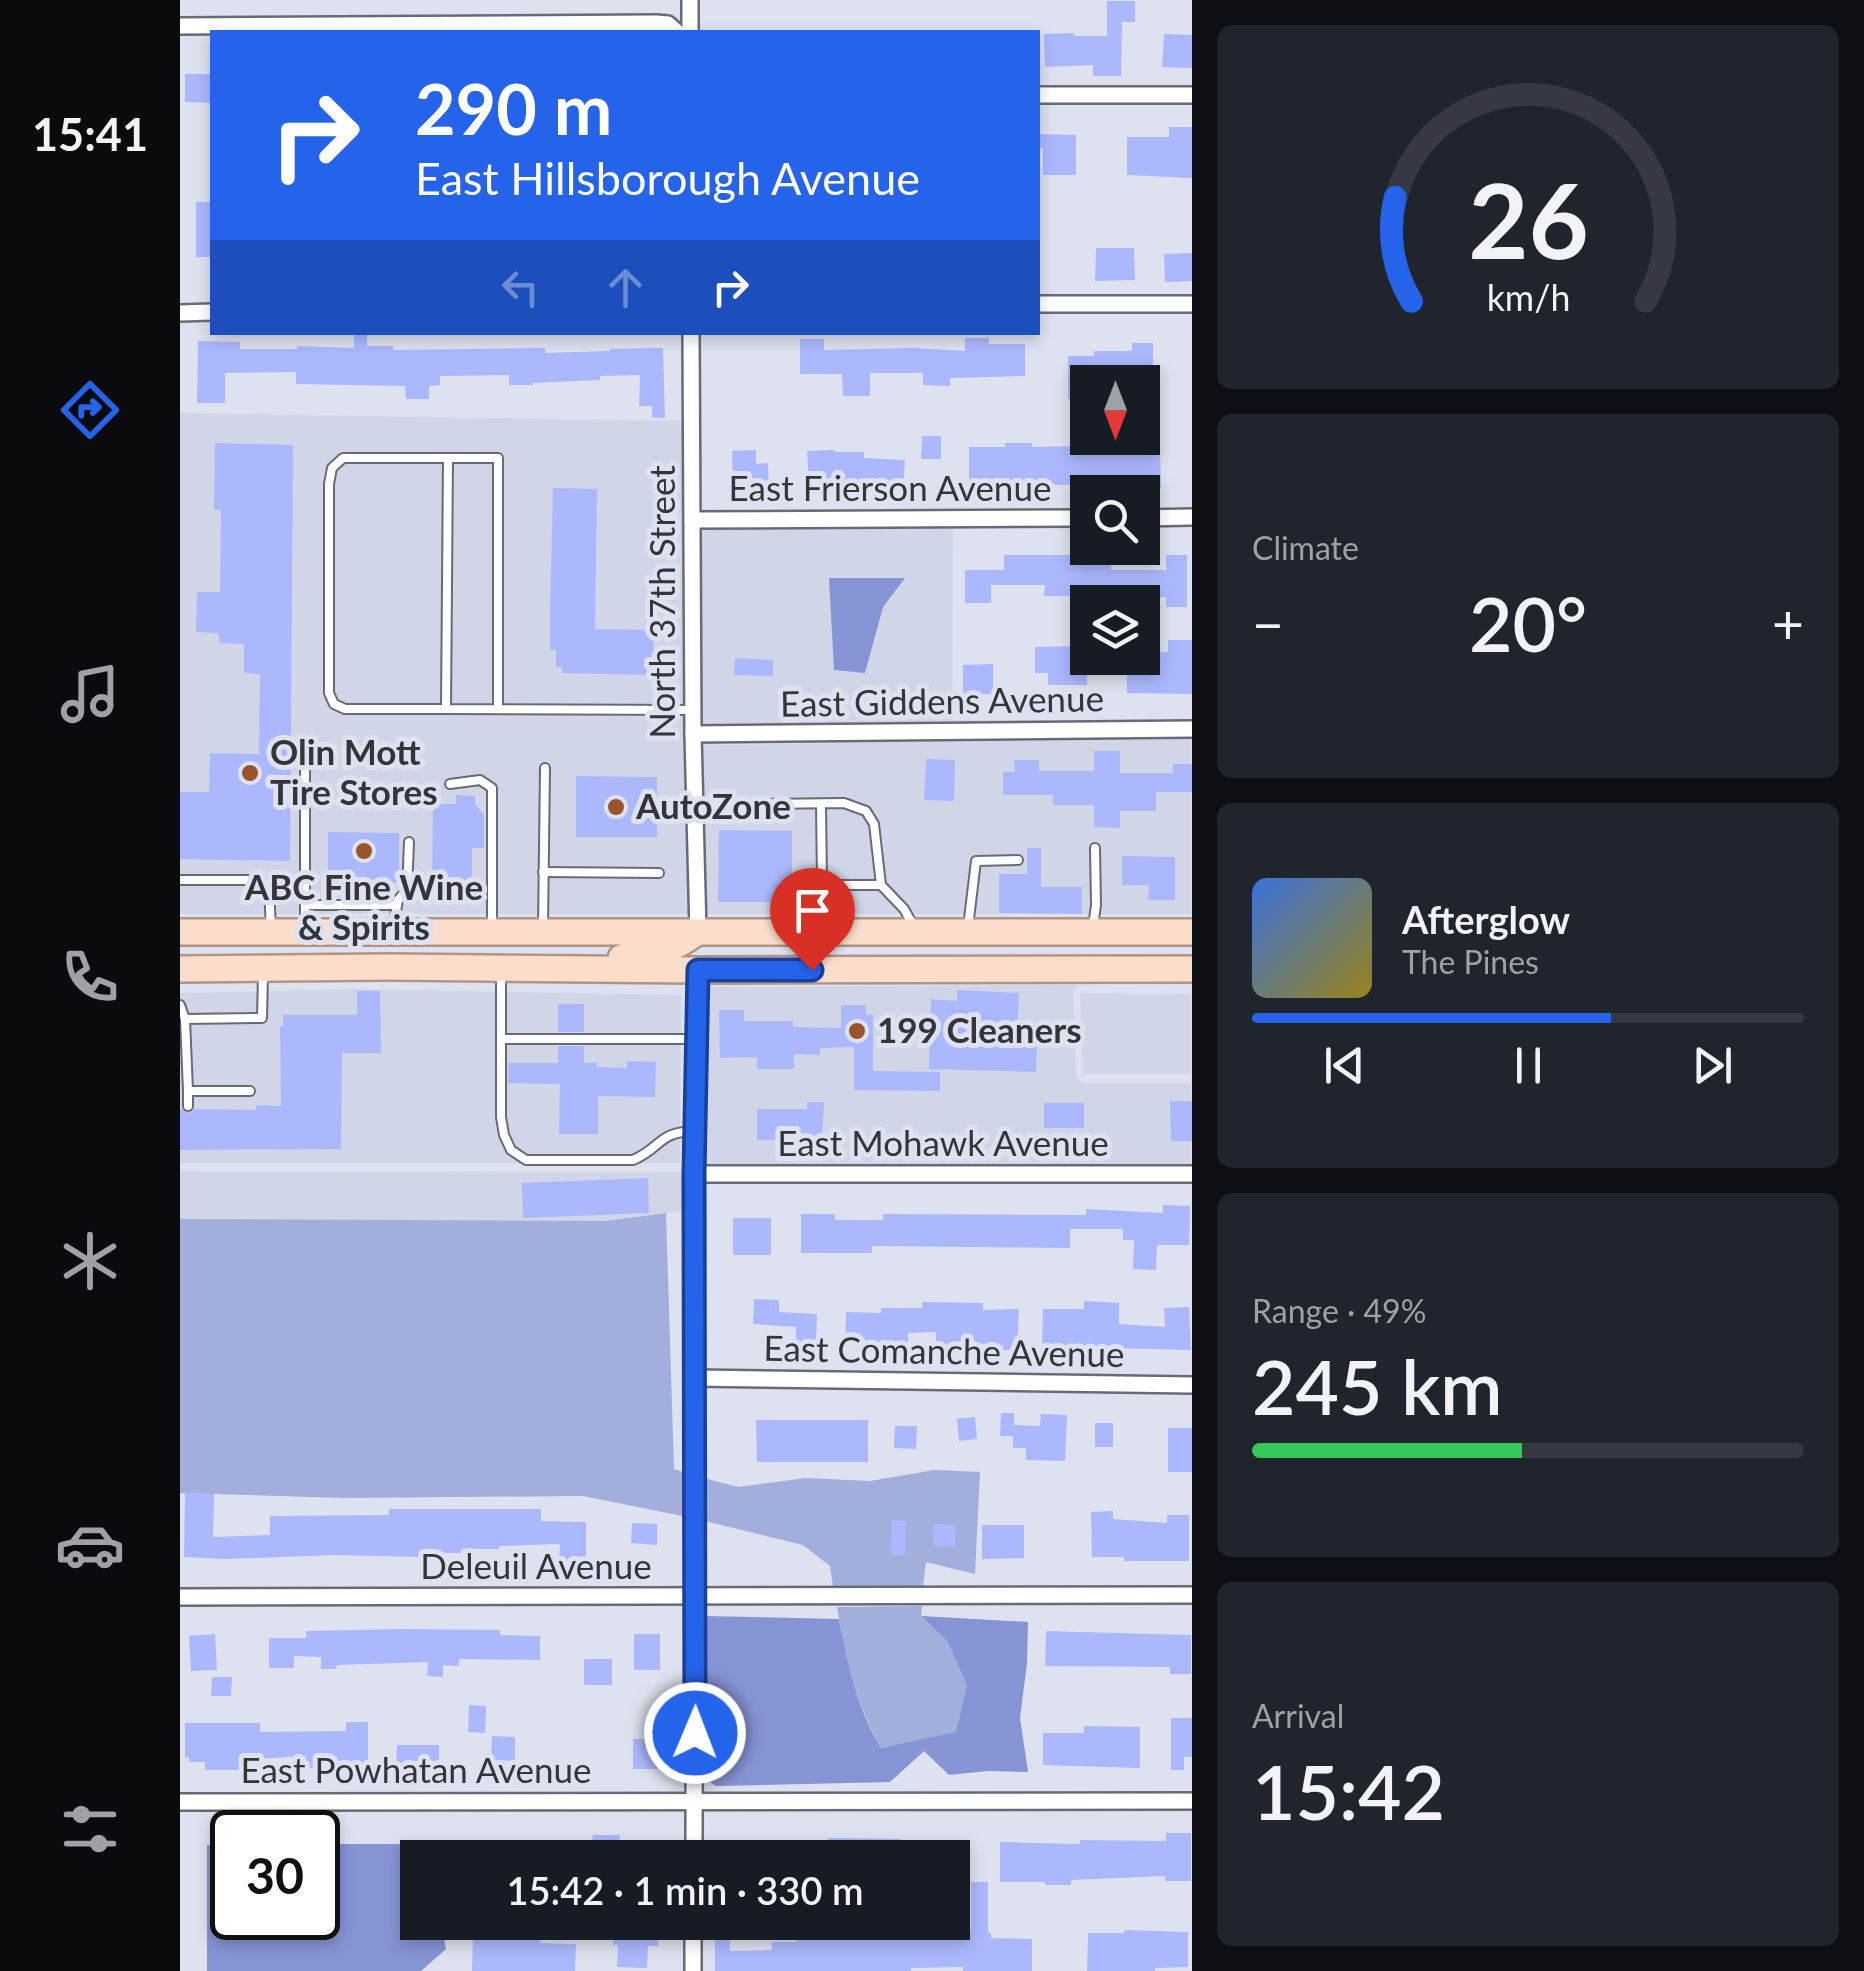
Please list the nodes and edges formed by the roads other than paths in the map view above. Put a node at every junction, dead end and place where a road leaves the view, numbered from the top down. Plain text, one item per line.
1 (690, 0) edge
2 (180, 26) edge
3 (675, 30) edge
4 (690, 30) edge
5 (1040, 95) edge
6 (1192, 95) edge
7 (1040, 304) edge
8 (1192, 304) edge
9 (210, 312) edge
10 (180, 313) edge
11 (691, 335) edge
12 (448, 458) junction
13 (1070, 518) edge
14 (1160, 518) edge
15 (1192, 518) edge
16 (692, 520) junction
17 (446, 709) junction
18 (498, 709) junction
19 (693, 710) junction
20 (1192, 729) edge
21 (693, 734) junction
22 (545, 768) dead end
23 (305, 771) dead end
24 (450, 784) dead end
25 (821, 804) junction
26 (695, 805) junction
27 (408, 842) dead end
28 (1095, 848) dead end
29 (1018, 860) dead end
30 (543, 872) junction
31 (659, 873) dead end
32 (180, 880) edge
33 (881, 885) junction
34 (305, 905) junction
35 (397, 906) junction
36 (180, 932) edge
37 (272, 932) junction
38 (492, 932) junction
39 (542, 932) junction
40 (698, 932) junction
41 (778, 932) junction
42 (916, 932) junction
43 (968, 932) junction
44 (1094, 932) junction
45 (1192, 932) edge
46 (305, 933) junction
47 (393, 933) junction
48 (358, 967) junction
49 (262, 968) junction
50 (501, 968) junction
51 (609, 968) junction
52 (180, 969) edge
53 (1192, 969) edge
54 (698, 970) junction
55 (180, 1005) edge
56 (186, 1018) junction
57 (501, 1039) junction
58 (696, 1039) junction
59 (188, 1091) junction
60 (250, 1091) dead end
61 (188, 1106) dead end
62 (695, 1131) junction
63 (694, 1174) junction
64 (1192, 1174) edge
65 (695, 1378) junction
66 (1192, 1385) edge
67 (1192, 1595) edge
68 (180, 1596) edge
69 (696, 1597) junction
70 (694, 1801) junction
71 (1192, 1801) edge
72 (180, 1802) edge
73 (694, 1840) edge
74 (693, 1940) edge
75 (693, 1971) edge

1 - 4 street
2 - 3 street
5 - 6 street
7 - 8 street
9 - 10 street
11 - 16 street, North 37th Street
12 - 17 lane
12 - 17 lane
12 - 18 lane
13 - 16 street, East Frierson Avenue
14 - 15 street
16 - 19 street, North 37th Street
17 - 18 lane
18 - 19 lane
19 - 21 street, North 37th Street
20 - 21 street, East Giddens Avenue
21 - 26 street, North 37th Street
22 - 30 lane
23 - 34 lane
24 - 38 lane
25 - 26 lane
25 - 33 lane
25 - 33 lane
26 - 40 street, North 37th Street
27 - 35 lane
28 - 44 lane
29 - 43 lane
30 - 31 lane
30 - 39 lane
32 - 37 lane
33 - 42 lane
34 - 35 lane
34 - 46 lane
35 - 47 lane
36 - 37 main road
37 - 46 main road
38 - 39 main road
38 - 47 main road
39 - 40 main road
40 - 41 main road
40 - 51 main road
41 - 42 main road
41 - 54 main road
42 - 43 main road
43 - 44 main road
44 - 45 main road
46 - 47 main road
47 - 48 main road
48 - 49 main road
48 - 50 main road
49 - 52 main road
49 - 56 lane
50 - 51 main road
50 - 57 lane
51 - 54 main road
53 - 54 main road
54 - 58 street
55 - 56 lane
56 - 59 lane
57 - 58 lane
57 - 62 lane
58 - 62 street
59 - 60 lane
59 - 61 lane
62 - 63 street
63 - 64 street, East Mohawk Avenue
63 - 65 street
65 - 66 street, East Comanche Avenue
65 - 69 street
67 - 69 street, Deleuil Avenue
68 - 69 street, Deleuil Avenue
69 - 70 street
70 - 71 street, East Powhatan Avenue
70 - 72 street, East Powhatan Avenue
70 - 73 street
74 - 75 street

